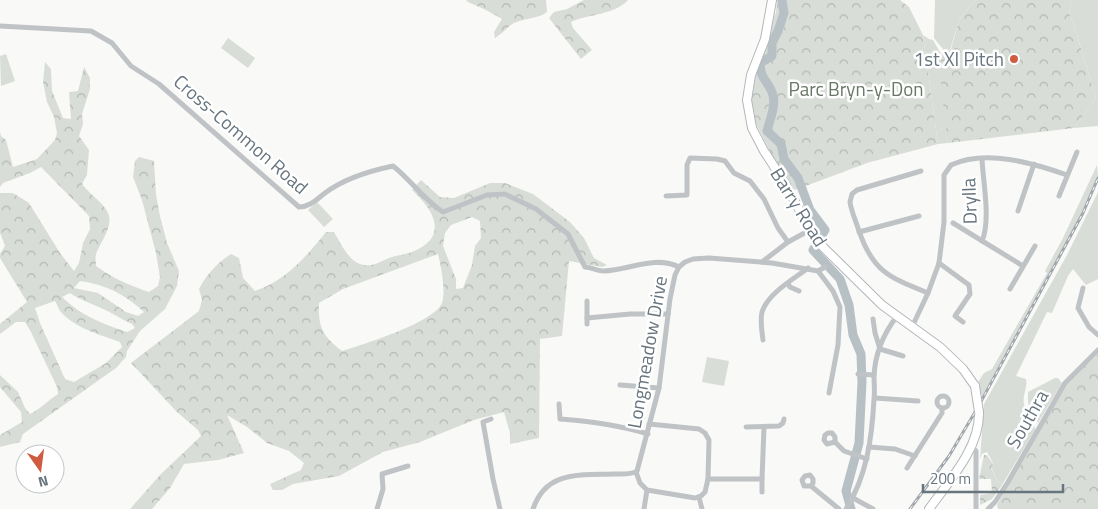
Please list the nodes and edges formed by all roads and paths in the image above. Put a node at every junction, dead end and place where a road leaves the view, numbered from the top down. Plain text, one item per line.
1 (772, 0) edge
2 (0, 26) edge
3 (1077, 152) dead end
4 (982, 159) junction
5 (1034, 164) junction
6 (921, 171) dead end
7 (1067, 175) junction
8 (666, 196) dead end
9 (1059, 196) dead end
10 (1018, 211) dead end
11 (919, 216) dead end
12 (953, 223) dead end
13 (810, 230) junction
14 (859, 232) junction
15 (982, 241) junction
16 (788, 242) junction
17 (1035, 246) dead end
18 (762, 262) junction
19 (939, 263) junction
20 (1023, 266) junction
21 (679, 267) junction
22 (825, 267) dead end
23 (808, 268) junction
24 (818, 271) junction
25 (788, 284) junction
26 (1083, 288) dead end
27 (1010, 289) dead end
28 (799, 291) dead end
29 (928, 293) junction
30 (587, 301) dead end
31 (668, 314) junction
32 (897, 316) junction
33 (873, 319) dead end
34 (963, 322) dead end
35 (912, 327) junction
36 (1098, 335) edge
37 (763, 340) dead end
38 (880, 349) junction
39 (1098, 350) edge
40 (903, 356) dead end
41 (858, 374) dead end
42 (874, 375) junction
43 (620, 384) dead end
44 (659, 388) junction
45 (829, 393) dead end
46 (874, 398) junction
47 (918, 401) dead end
48 (559, 404) dead end
49 (942, 408) dead end
50 (491, 419) dead end
51 (784, 420) dead end
52 (649, 424) junction
53 (746, 427) dead end
54 (764, 427) junction
55 (648, 434) junction
56 (835, 442) dead end
57 (869, 447) junction
58 (972, 448) junction
59 (915, 456) junction
60 (867, 459) junction
61 (408, 466) dead end
62 (908, 468) dead end
63 (636, 472) junction
64 (708, 479) junction
65 (762, 479) junction
66 (811, 486) dead end
67 (647, 490) junction
68 (762, 492) dead end
69 (699, 497) junction
70 (853, 498) junction
71 (846, 508) edge
72 (377, 509) edge
73 (500, 509) edge
74 (533, 509) edge
75 (644, 509) edge
76 (702, 509) edge
77 (839, 509) edge
78 (873, 509) edge
79 (929, 509) edge
80 (976, 509) edge
81 (988, 509) edge

1 - 13 main road, Barry Road
2 - 21 street, Cross-Common Road
3 - 7 street
4 - 5 street
4 - 15 street, Drylla
4 - 19 street
5 - 7 street
5 - 10 street
6 - 14 street
7 - 9 street
8 - 16 street
11 - 14 street
12 - 15 street, Drylla
13 - 16 street
13 - 32 main road, Barry Road
14 - 29 street
15 - 20 street, Drylla
16 - 18 street
17 - 20 street
18 - 21 street
18 - 23 street
19 - 29 street
19 - 34 street
20 - 27 street
21 - 31 street, Longmeadow Drive
22 - 24 street
23 - 24 street
23 - 25 street
24 - 45 street
25 - 28 street
25 - 37 street
26 - 36 street
29 - 35 street
30 - 31 street
31 - 44 street, Longmeadow Drive
32 - 35 main road, Barry Road
32 - 38 street
33 - 38 street
35 - 58 main road, Barry Road, bridge
38 - 40 street
38 - 42 street
39 - 81 street, Southra
41 - 42 street
42 - 46 street
43 - 44 street
44 - 52 street, Longmeadow Drive
46 - 47 street
46 - 57 street
48 - 55 street
49 - 59 street
50 - 73 street
51 - 54 street
52 - 55 street, Longmeadow Drive
52 - 64 street
53 - 54 street
54 - 65 street
55 - 63 street, Longmeadow Drive
56 - 60 street
57 - 59 street
57 - 60 street
58 - 79 main road
58 - 80 street
59 - 62 street
60 - 70 street
61 - 72 street
63 - 67 street
63 - 74 street
64 - 65 street
64 - 69 street
65 - 68 street
66 - 77 street
67 - 69 street
67 - 75 street
69 - 76 street
70 - 71 street
70 - 78 street

